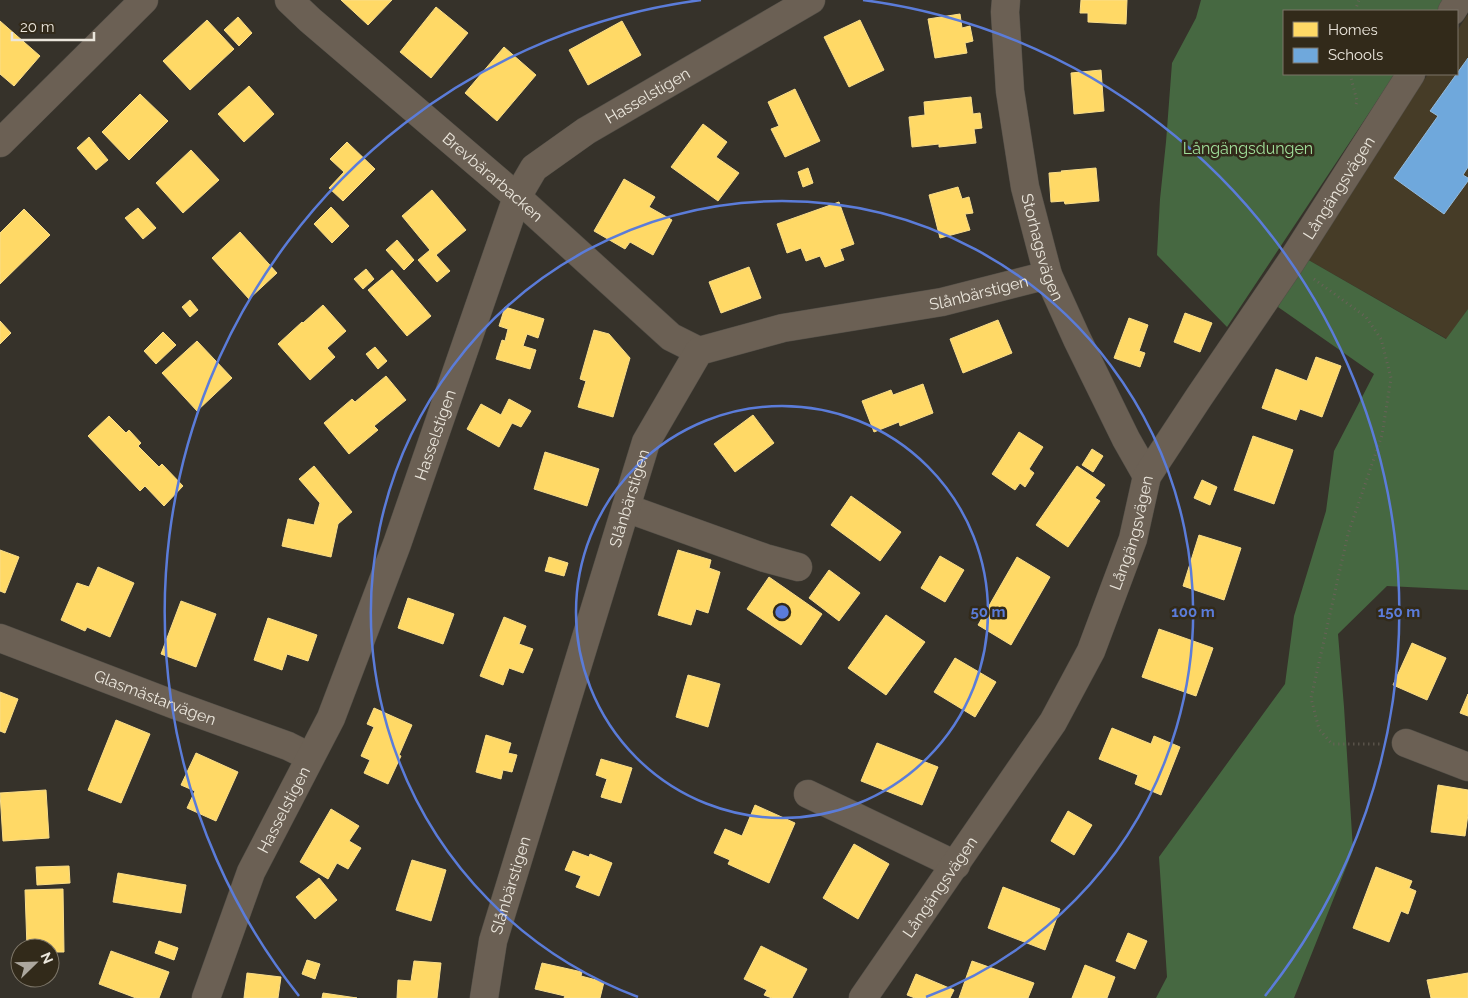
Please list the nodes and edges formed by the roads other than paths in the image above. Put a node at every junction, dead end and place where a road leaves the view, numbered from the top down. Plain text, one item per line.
1 (144, 0) edge
2 (289, 0) edge
3 (811, 0) edge
4 (1006, 0) edge
5 (1411, 75) edge
6 (0, 143) edge
7 (517, 197) junction
8 (1048, 275) junction
9 (699, 351) junction
10 (1147, 476) junction
11 (626, 508) junction
12 (798, 568) dead end
13 (0, 638) edge
14 (1406, 743) road end
15 (310, 757) junction
16 (1468, 767) edge
17 (808, 794) dead end
18 (956, 865) junction
19 (206, 998) edge
20 (484, 998) edge
21 (863, 998) edge

1 - 6 street
2 - 7 street, Brevbärarbacken
3 - 7 street, Hasselstigen
4 - 8 street, Storhagsvägen
5 - 10 street, Långängsvägen
7 - 9 street, Brevbärarbacken
7 - 15 street, Hasselstigen
8 - 9 street, Slånbärstigen
8 - 10 street, Storhagsvägen
9 - 11 street, Slånbärstigen
10 - 18 street, Långängsvägen
11 - 12 street
11 - 20 street, Slånbärstigen
13 - 15 street, Glasmästarvägen
14 - 16 street
15 - 19 street, Hasselstigen
17 - 18 street
18 - 21 street, Långängsvägen

